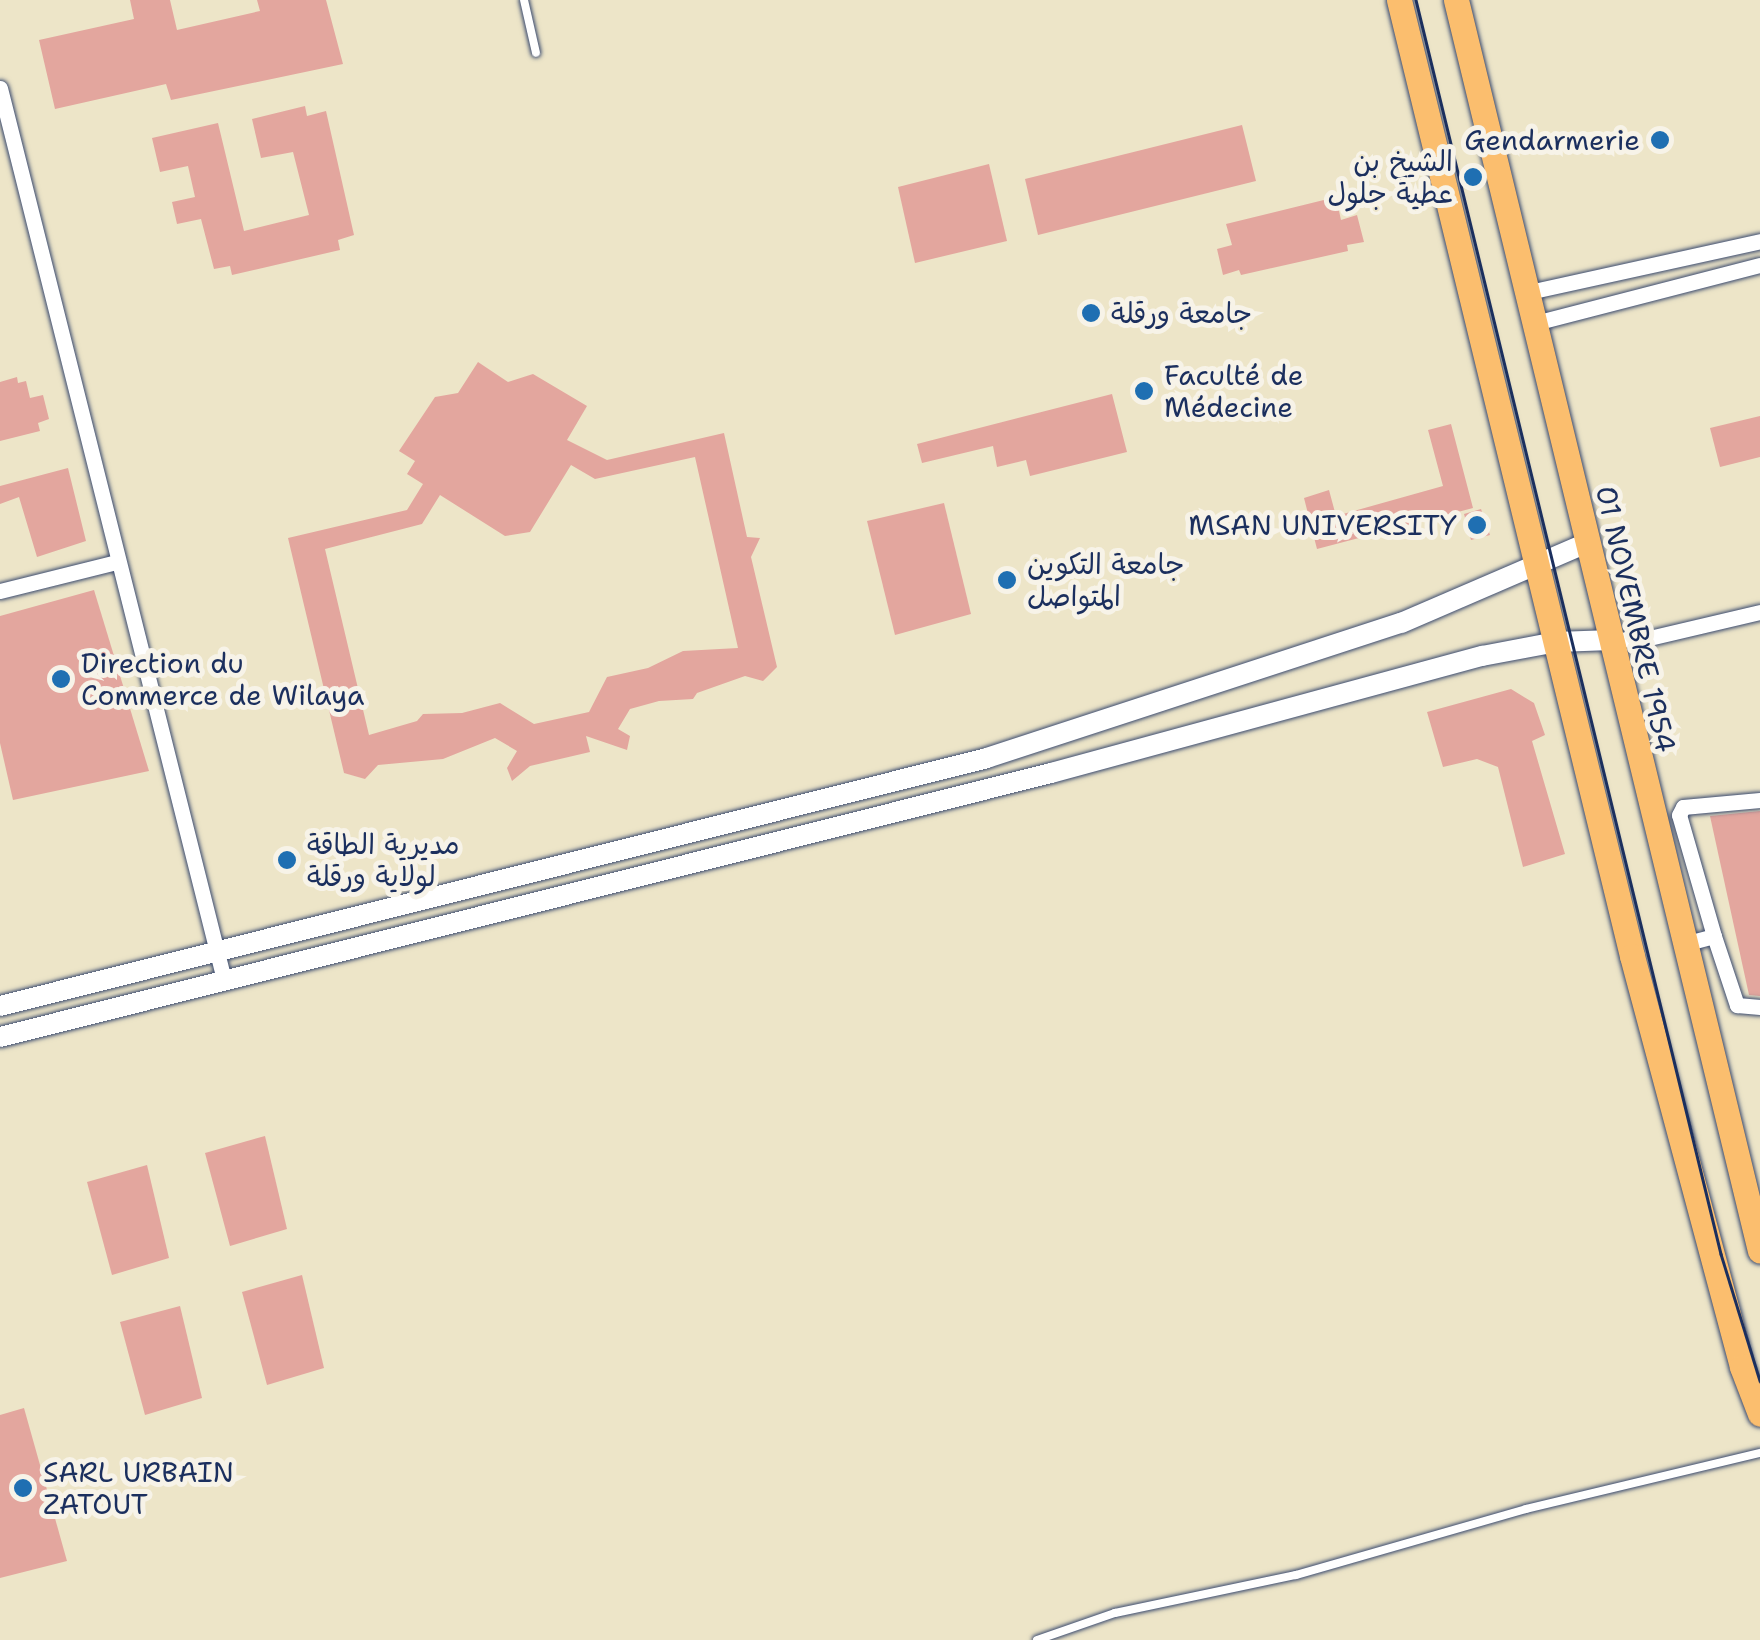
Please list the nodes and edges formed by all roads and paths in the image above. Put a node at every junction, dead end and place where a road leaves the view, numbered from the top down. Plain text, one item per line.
1 (524, 0) edge
2 (1398, 0) edge
3 (1456, 0) edge
4 (536, 53) dead end
5 (0, 88) edge
6 (18, 164) junction
7 (0, 170) edge
8 (1760, 242) edge
9 (1760, 266) edge
10 (1529, 292) junction
11 (1535, 323) junction
12 (1587, 544) junction
13 (116, 562) junction
14 (1538, 564) junction
15 (0, 591) edge
16 (1760, 612) edge
17 (1612, 640) junction
18 (1556, 642) junction
19 (901, 780) junction
20 (1760, 800) edge
21 (908, 809) junction
22 (705, 830) junction
23 (713, 859) junction
24 (1714, 936) junction
25 (1684, 944) junction
26 (217, 951) junction
27 (224, 980) junction
28 (0, 1006) edge
29 (1760, 1007) edge
30 (0, 1036) edge
31 (1760, 1251) edge
32 (1760, 1414) edge
33 (1760, 1453) edge
34 (1037, 1640) edge

1 - 4 lane
2 - 14 main road
3 - 10 main road, 01 NOVEMBRE 1954
5 - 6 street
6 - 7 street
6 - 13 street
8 - 10 street
9 - 11 street
10 - 11 main road, 01 NOVEMBRE 1954
11 - 12 main road, 01 NOVEMBRE 1954
12 - 14 street
12 - 17 main road, 01 NOVEMBRE 1954
13 - 15 street
13 - 26 street
14 - 18 main road
14 - 19 street
16 - 17 street
17 - 18 street
17 - 25 main road, 01 NOVEMBRE 1954
18 - 21 street
18 - 32 main road
19 - 21 street
19 - 22 street
20 - 24 street
21 - 23 street
22 - 23 street
22 - 26 street
23 - 27 street
24 - 25 street
24 - 29 street
25 - 31 main road, 01 NOVEMBRE 1954
26 - 27 street
26 - 28 street
27 - 30 street
33 - 34 lane

